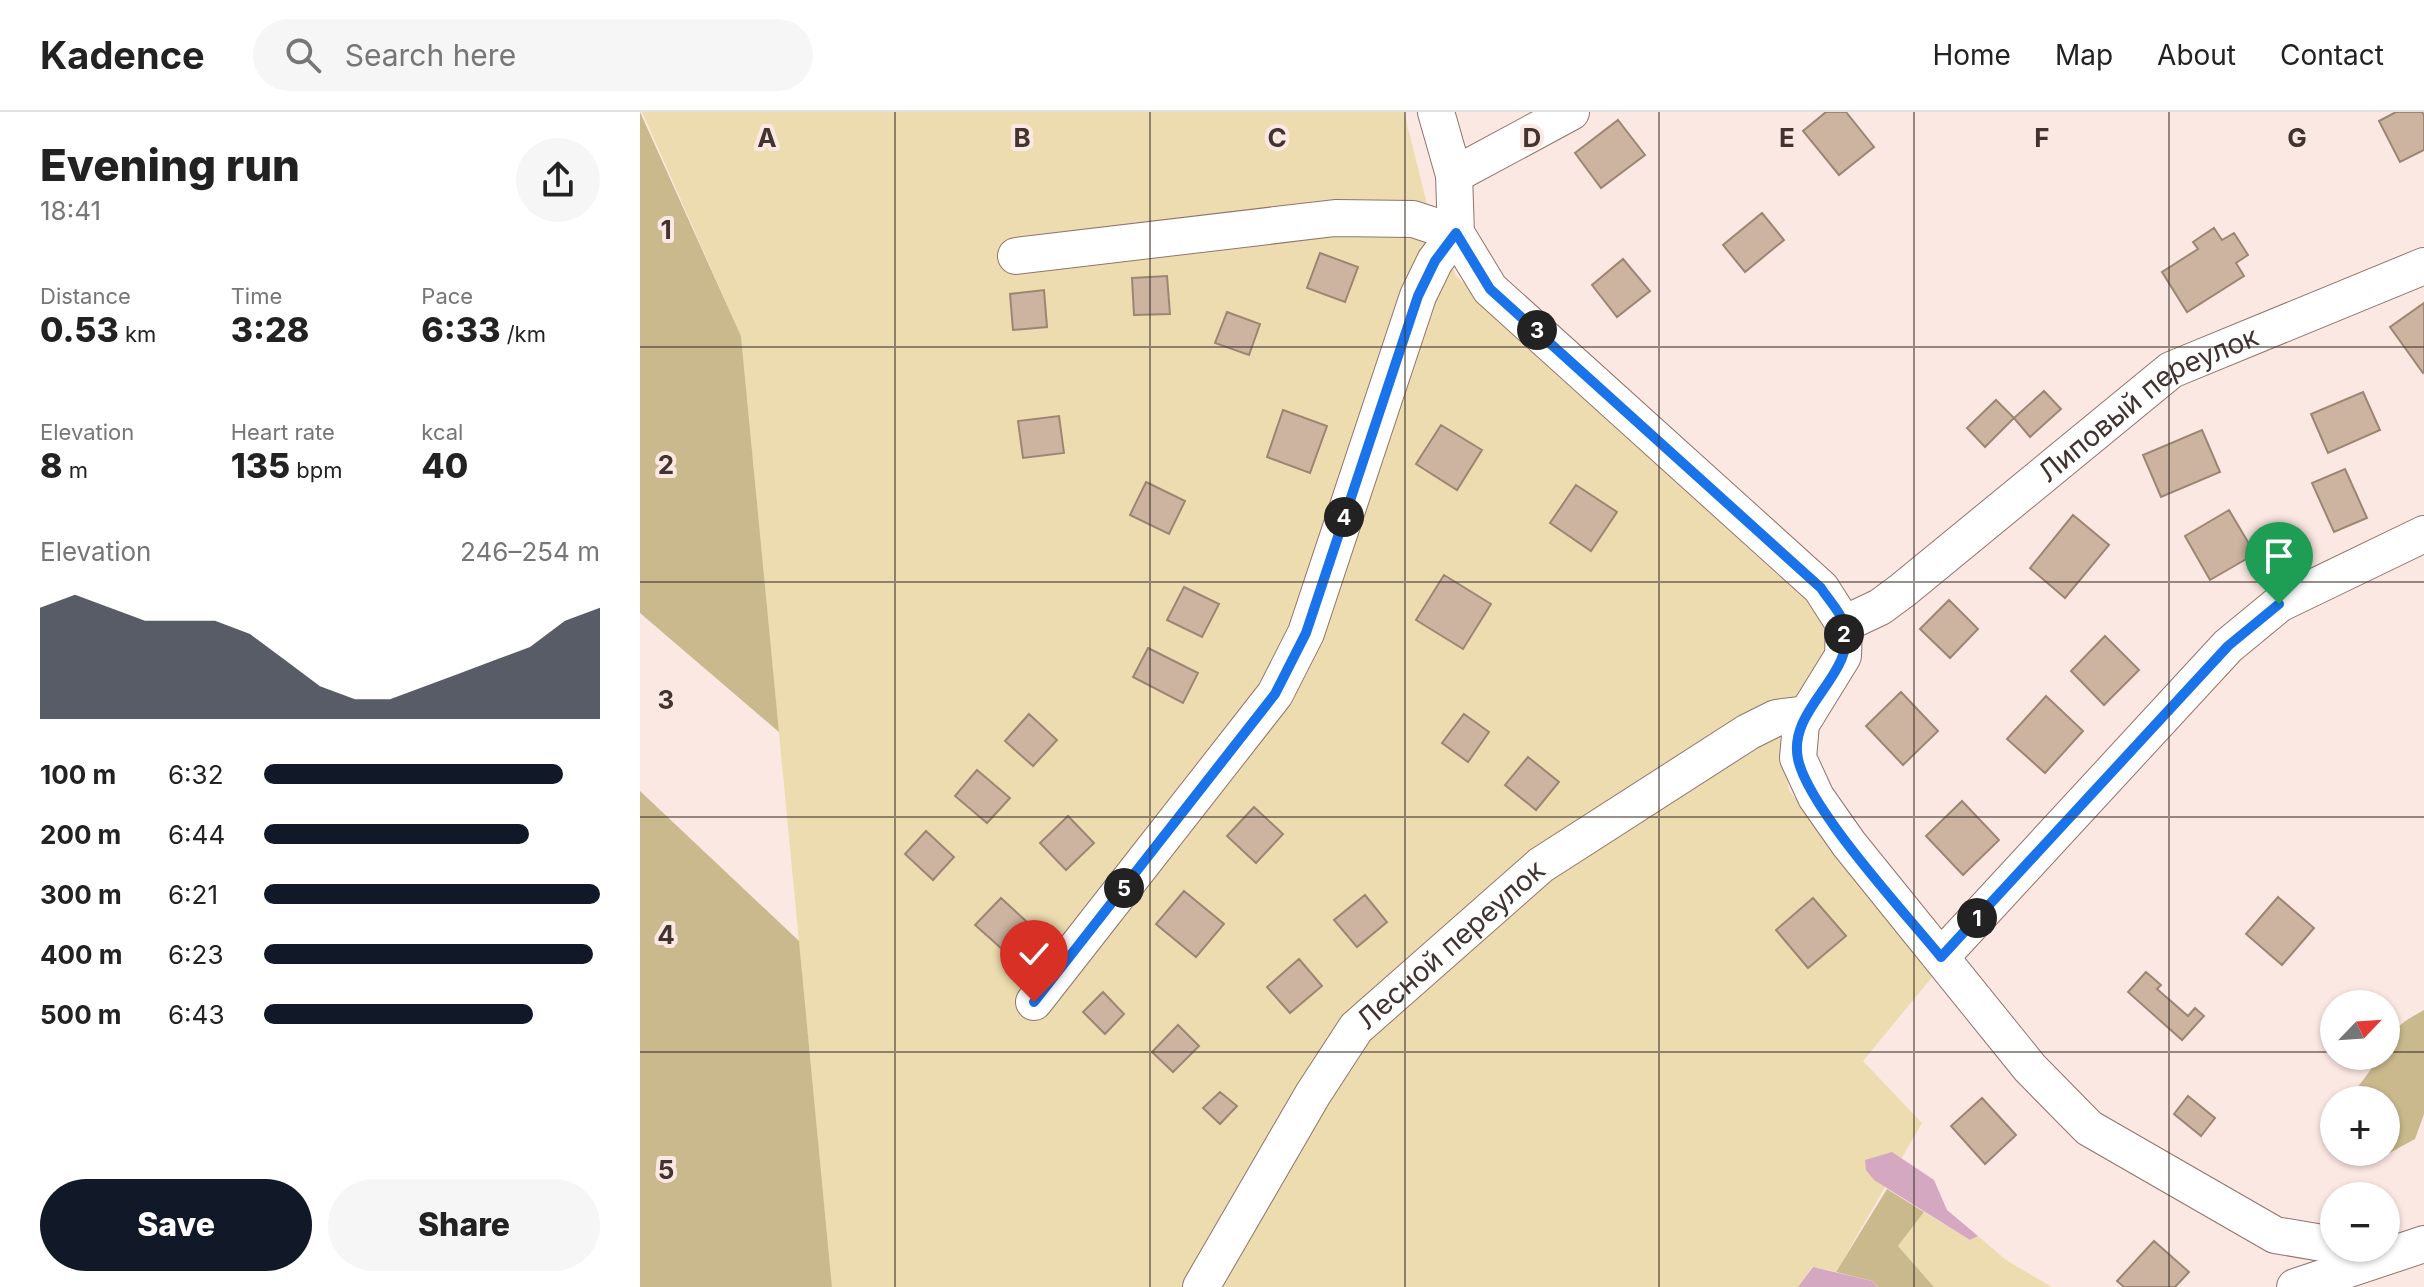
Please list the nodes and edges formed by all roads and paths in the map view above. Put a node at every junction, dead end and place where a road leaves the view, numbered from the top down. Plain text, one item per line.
1 (1436, 112) edge
2 (1571, 112) edge
3 (1454, 175) junction
4 (1456, 233) junction
5 (1016, 256) dead end
6 (2424, 266) edge
7 (2424, 534) edge
8 (1844, 624) junction
9 (1807, 714) junction
10 (1941, 957) junction
11 (1034, 1002) dead end
12 (2320, 1243) edge
13 (2405, 1247) edge
14 (1201, 1287) edge
15 (2295, 1287) edge

1 - 3 street
2 - 3 street
3 - 4 street
4 - 5 street
4 - 8 street
4 - 11 street
6 - 8 street, Липовый переулок
7 - 10 street
8 - 9 street
9 - 10 street
9 - 14 street, Лесной переулок
10 - 12 street
13 - 15 street

